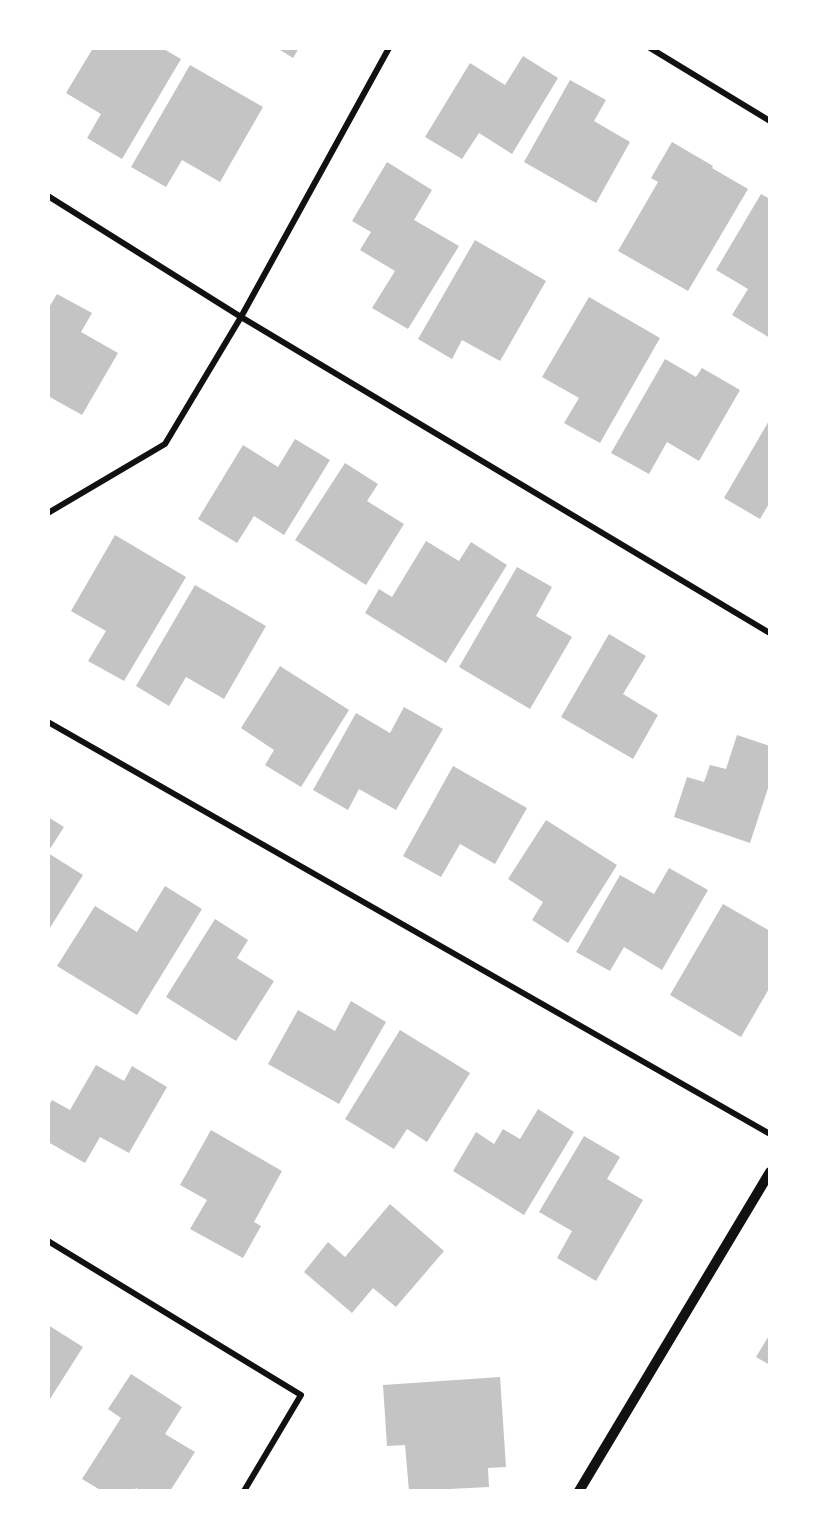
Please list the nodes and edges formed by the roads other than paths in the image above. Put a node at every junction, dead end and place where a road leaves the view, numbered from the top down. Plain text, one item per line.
1 (389, 48) edge
2 (650, 48) edge
3 (770, 121) edge
4 (48, 196) edge
5 (241, 317) junction
6 (48, 513) edge
7 (768, 632) dead end
8 (48, 722) edge
9 (770, 1134) edge
10 (770, 1172) edge
11 (48, 1241) edge
12 (244, 1491) edge
13 (579, 1491) edge

1 - 5 street
2 - 3 street
4 - 5 street
5 - 6 street
5 - 7 street
8 - 9 street
10 - 13 street
11 - 12 street

